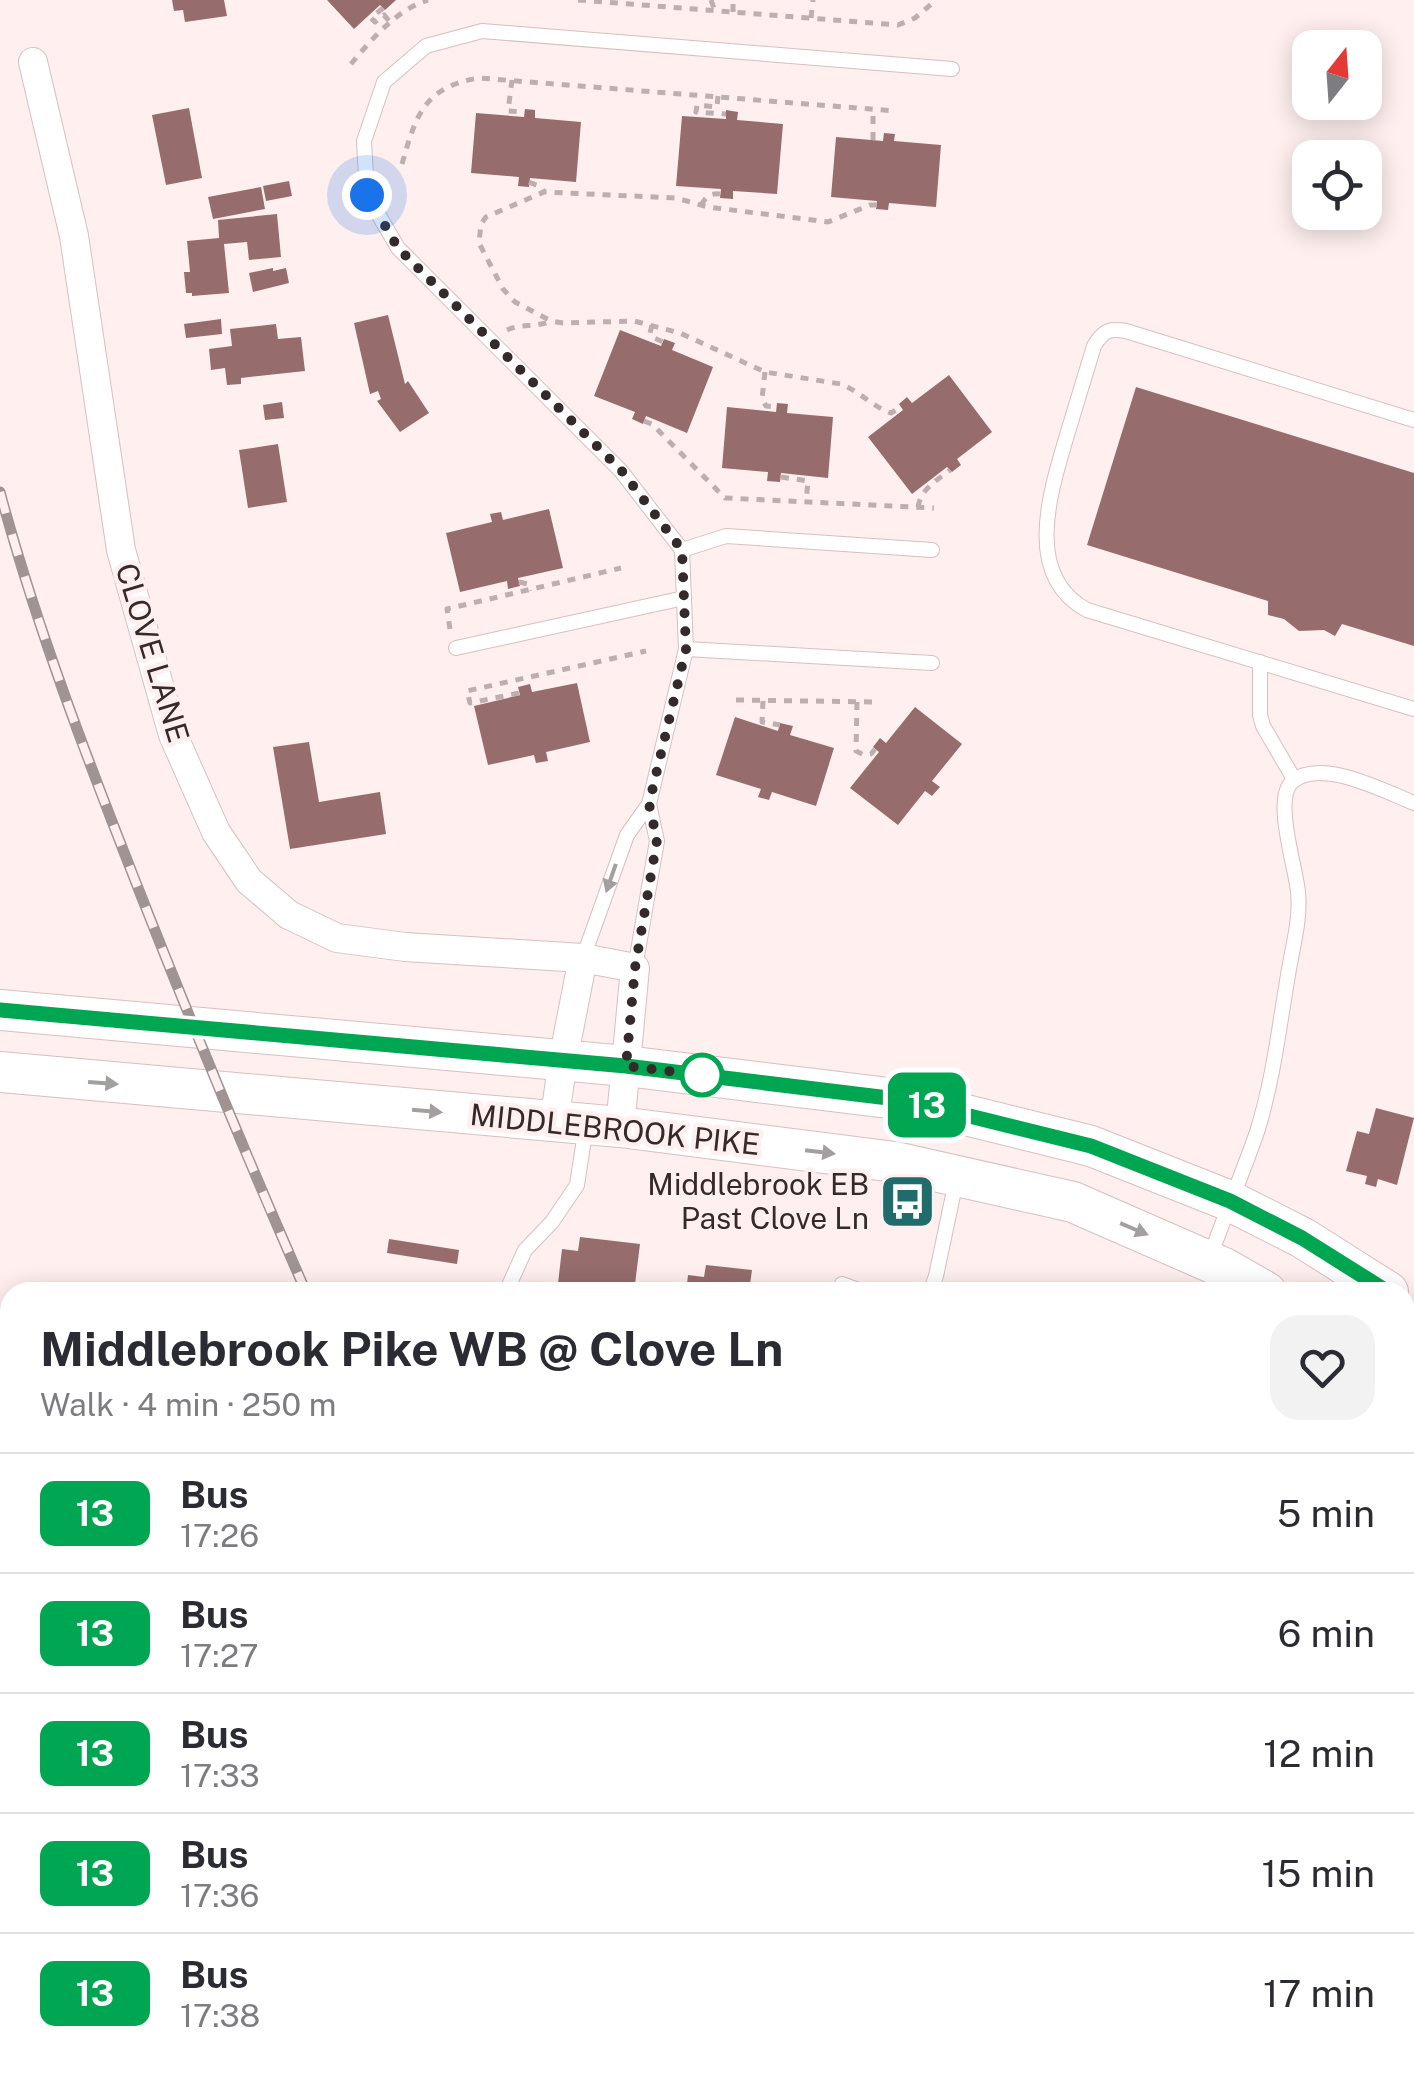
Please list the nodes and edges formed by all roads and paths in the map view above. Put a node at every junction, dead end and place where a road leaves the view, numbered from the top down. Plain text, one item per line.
1 (428, 0) edge
2 (578, 0) edge
3 (712, 0) edge
4 (733, 0) edge
5 (813, 0) edge
6 (936, 0) edge
7 (613, 2) edge
8 (383, 8) dead end
9 (715, 11) junction
10 (733, 12) junction
11 (811, 18) junction
12 (390, 22) junction
13 (33, 62) dead end
14 (351, 64) dead end
15 (952, 69) dead end
16 (512, 80) junction
17 (718, 96) junction
18 (874, 109) junction
19 (895, 111) dead end
20 (524, 112) dead end
21 (726, 114) dead end
22 (873, 140) dead end
23 (402, 164) dead end
24 (529, 182) dead end
25 (544, 192) junction
26 (720, 194) dead end
27 (701, 205) junction
28 (876, 205) dead end
29 (551, 321) junction
30 (652, 325) junction
31 (492, 341) junction
32 (663, 342) dead end
33 (765, 372) junction
34 (901, 407) dead end
35 (776, 408) dead end
36 (1414, 420) edge
37 (644, 421) dead end
38 (950, 470) dead end
39 (781, 477) dead end
40 (806, 502) junction
41 (918, 507) junction
42 (934, 508) dead end
43 (682, 550) junction
44 (932, 550) dead end
45 (621, 568) dead end
46 (519, 582) dead end
47 (530, 591) junction
48 (684, 598) junction
49 (450, 632) dead end
50 (456, 648) dead end
51 (686, 649) junction
52 (646, 651) dead end
53 (1260, 662) junction
54 (932, 663) dead end
55 (520, 692) dead end
56 (736, 700) dead end
57 (763, 701) junction
58 (857, 702) junction
59 (880, 702) dead end
60 (1414, 710) edge
61 (780, 726) dead end
62 (875, 749) dead end
63 (1294, 779) junction
64 (1414, 803) edge
65 (649, 804) junction
66 (583, 958) junction
67 (635, 968) junction
68 (8, 1011) edge
69 (563, 1060) junction
70 (626, 1066) junction
71 (3, 1072) edge
72 (587, 1125) junction
73 (957, 1176) junction
74 (1230, 1201) junction
75 (1208, 1261) junction
76 (511, 1282) edge
77 (934, 1282) edge
78 (1247, 1282) edge
79 (1372, 1282) edge

1 - 12 path
2 - 7 path
3 - 9 path
4 - 10 path
5 - 11 path
6 - 11 path
7 - 9 path
8 - 12 path
9 - 10 path
10 - 11 path
12 - 14 path
13 - 66 street, CLOVE LANE
15 - 31 lane
16 - 17 path
16 - 20 path
16 - 23 path
17 - 18 path
17 - 21 path
18 - 19 path
18 - 22 path
24 - 25 path
25 - 27 path
25 - 29 path
26 - 27 path
27 - 28 path
29 - 30 path
29 - 31 path
30 - 32 path
30 - 33 path
31 - 43 lane
33 - 34 path
33 - 35 path
36 - 53 lane
37 - 40 path
38 - 41 path
39 - 40 path
40 - 41 path
41 - 42 path
43 - 44 lane
43 - 48 lane
45 - 47 path
46 - 47 path
47 - 49 path
48 - 50 lane
48 - 51 lane
51 - 54 lane
51 - 65 lane
52 - 55 path
53 - 60 lane
53 - 63 lane
56 - 57 path
57 - 58 path
57 - 61 path
58 - 59 path
58 - 62 path
63 - 64 lane
63 - 74 lane
65 -> 66 lane
65 - 67 lane
66 - 67 street, CLOVE LANE
66 - 69 street
67 - 70 street
68 - 69 main road, MIDDLEBROOK PIKE
69 - 70 main road, MIDDLEBROOK PIKE
69 - 72 street
70 - 72 street
70 - 74 main road, MIDDLEBROOK PIKE
71 -> 72 main road, MIDDLEBROOK PIKE
72 -> 73 main road, MIDDLEBROOK PIKE
72 - 76 lane
73 -> 75 main road, MIDDLEBROOK PIKE
73 - 77 lane
74 - 75 lane
74 - 79 main road, MIDDLEBROOK PIKE
75 - 78 main road, MIDDLEBROOK PIKE

